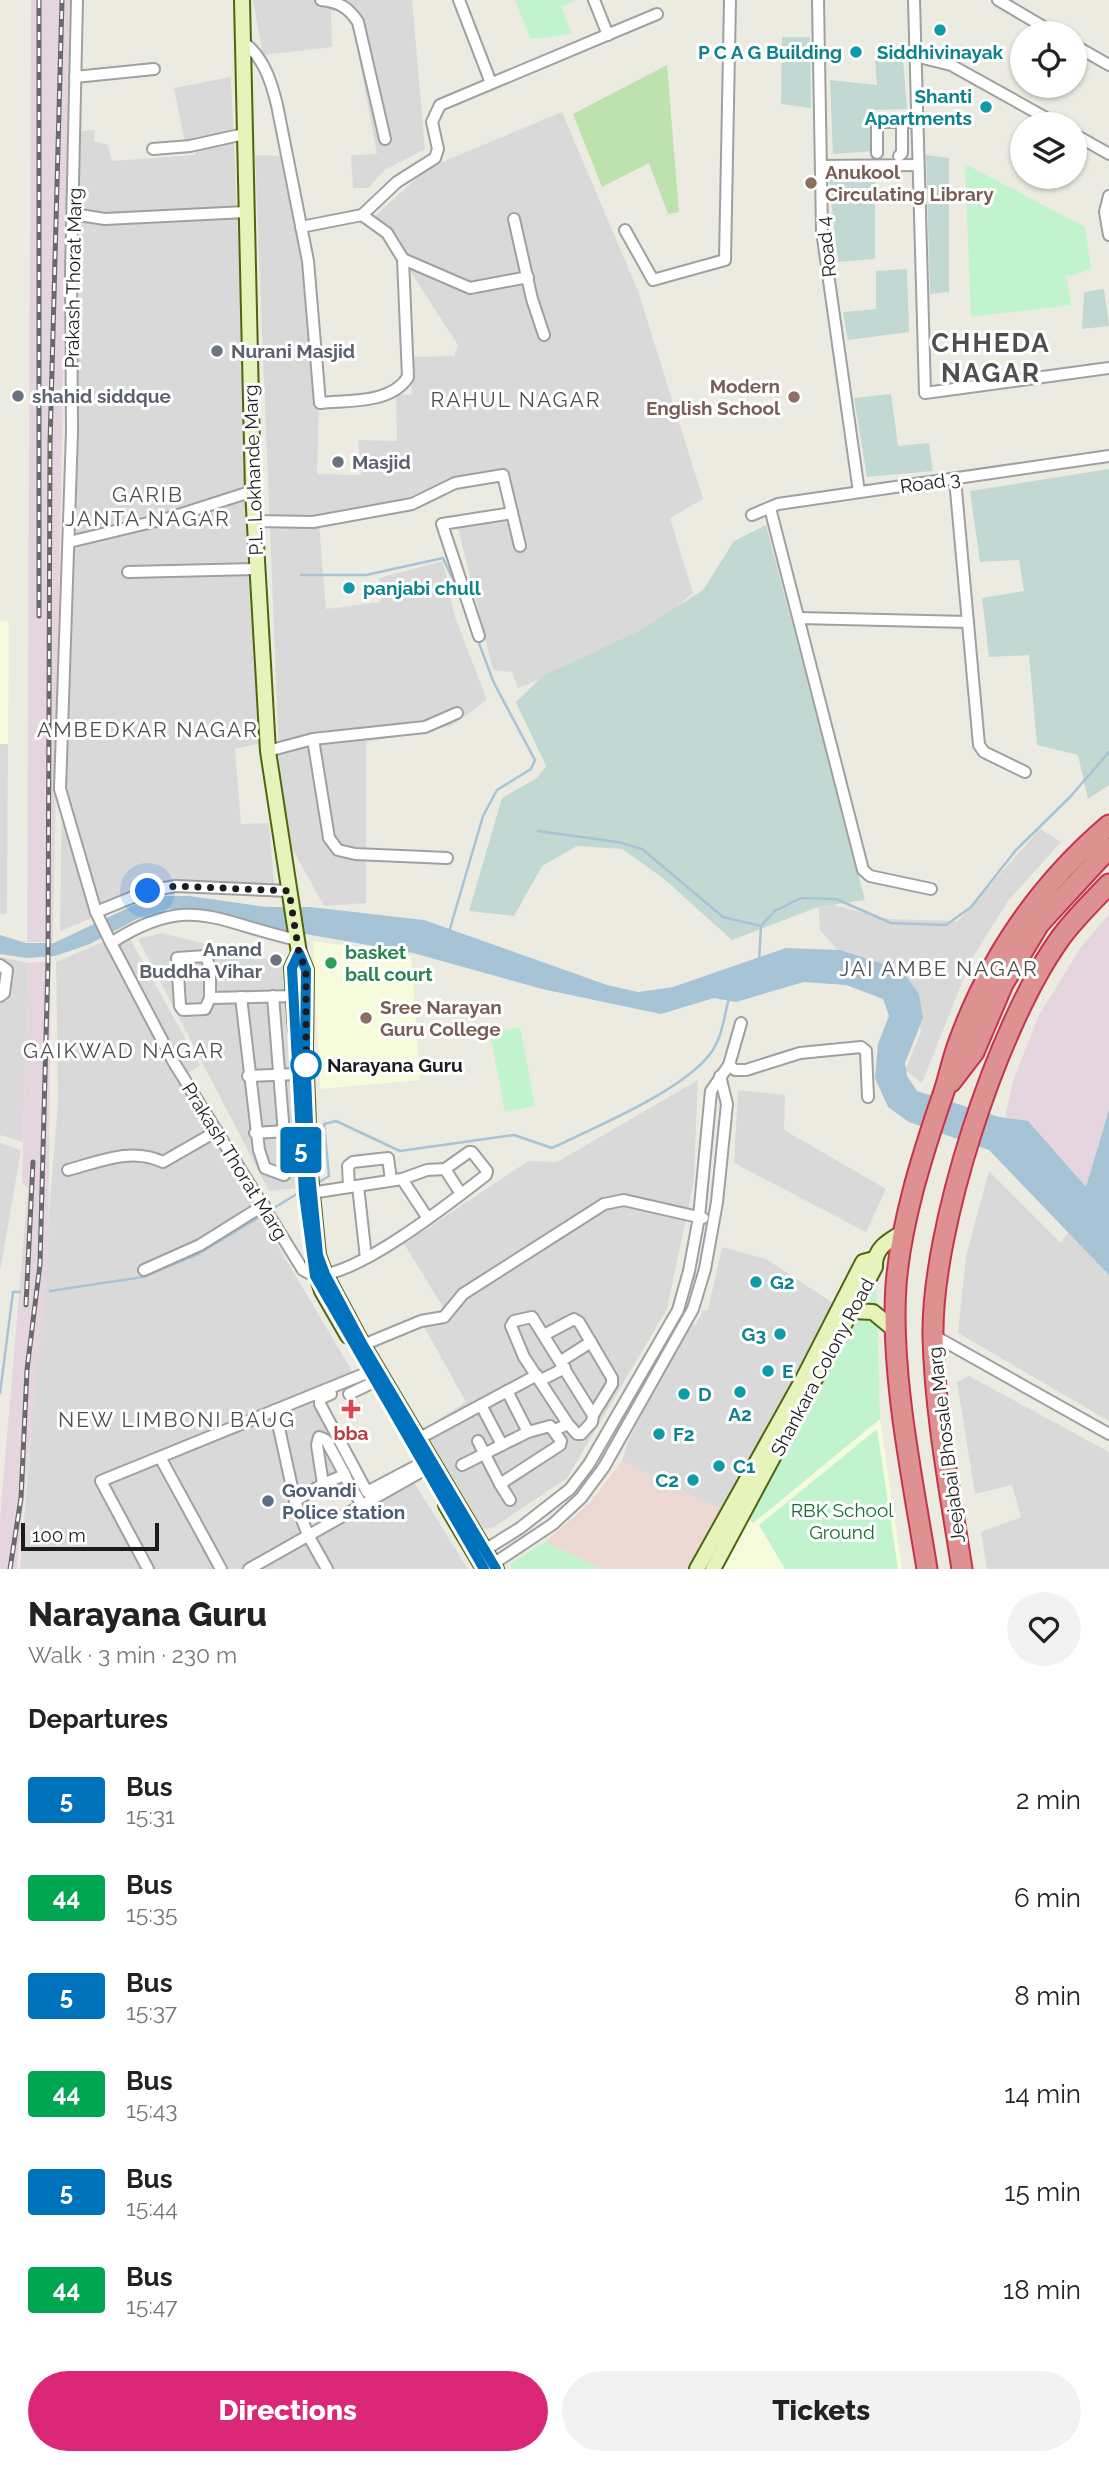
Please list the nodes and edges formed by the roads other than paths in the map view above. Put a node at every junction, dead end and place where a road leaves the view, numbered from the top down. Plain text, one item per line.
1 (77, 0) edge
2 (246, 0) edge
3 (321, 0) edge
4 (459, 0) edge
5 (594, 0) edge
6 (730, 0) edge
7 (818, 0) edge
8 (914, 0) edge
9 (998, 0) edge
10 (657, 14) dead end
11 (1034, 21) edge
12 (608, 35) junction
13 (242, 41) junction
14 (1087, 52) edge
15 (915, 56) junction
16 (1109, 65) edge
17 (154, 69) dead end
18 (75, 77) junction
19 (491, 83) junction
20 (1035, 112) edge
21 (902, 122) junction
22 (917, 122) junction
23 (244, 134) junction
24 (385, 139) dead end
25 (1087, 141) edge
26 (153, 149) dead end
27 (877, 153) dead end
28 (1109, 154) edge
29 (898, 156) dead end
30 (918, 165) junction
31 (821, 166) junction
32 (1109, 196) edge
33 (246, 212) junction
34 (73, 214) junction
35 (362, 215) junction
36 (514, 219) dead end
37 (301, 227) junction
38 (625, 230) dead end
39 (1109, 235) edge
40 (403, 259) junction
41 (528, 277) junction
42 (544, 335) dead end
43 (1109, 368) edge
44 (1109, 456) edge
45 (955, 478) junction
46 (253, 491) junction
47 (859, 492) junction
48 (770, 508) junction
49 (512, 513) junction
50 (752, 515) dead end
51 (254, 521) junction
52 (69, 542) junction
53 (520, 546) dead end
54 (257, 569) junction
55 (128, 572) dead end
56 (799, 618) junction
57 (968, 622) junction
58 (479, 636) dead end
59 (457, 713) dead end
60 (313, 738) junction
61 (268, 751) junction
62 (1025, 772) dead end
63 (1109, 825) edge
64 (1109, 848) edge
65 (447, 858) dead end
66 (1109, 884) edge
67 (931, 889) dead end
68 (290, 892) junction
69 (97, 915) junction
70 (110, 941) junction
71 (298, 944) junction
72 (0, 965) edge
73 (0, 996) edge
74 (273, 996) junction
75 (295, 996) junction
76 (241, 997) junction
77 (210, 998) junction
78 (741, 1023) dead end
79 (729, 1065) junction
80 (280, 1074) junction
81 (298, 1074) junction
82 (248, 1076) junction
83 (720, 1076) junction
84 (946, 1088) junction
85 (868, 1097) dead end
86 (303, 1100) junction
87 (300, 1130) junction
88 (217, 1131) junction
89 (285, 1131) junction
90 (255, 1133) junction
91 (705, 1157) junction
92 (720, 1164) junction
93 (445, 1169) junction
94 (68, 1170) dead end
95 (396, 1180) junction
96 (354, 1186) junction
97 (308, 1194) junction
98 (461, 1194) junction
99 (264, 1205) junction
100 (427, 1217) junction
101 (699, 1217) junction
102 (714, 1221) junction
103 (905, 1231) junction
104 (366, 1258) junction
105 (874, 1259) junction
106 (144, 1270) dead end
107 (320, 1275) junction
108 (683, 1290) junction
109 (697, 1294) junction
110 (851, 1311) junction
111 (896, 1331) junction
112 (544, 1335) junction
113 (933, 1335) junction
114 (591, 1342) junction
115 (657, 1344) junction
116 (363, 1345) junction
117 (668, 1352) junction
118 (563, 1364) junction
119 (371, 1377) junction
120 (539, 1378) junction
121 (507, 1391) junction
122 (304, 1402) junction
123 (481, 1405) junction
124 (275, 1410) junction
125 (593, 1415) junction
126 (284, 1424) dead end
127 (568, 1424) junction
128 (555, 1430) junction
129 (528, 1432) junction
130 (1109, 1434) edge
131 (418, 1439) junction
132 (478, 1441) dead end
133 (502, 1445) junction
134 (485, 1453) junction
135 (593, 1457) junction
136 (161, 1459) junction
137 (337, 1459) junction
138 (320, 1465) junction
139 (462, 1465) dead end
140 (606, 1465) junction
141 (427, 1466) junction
142 (346, 1477) junction
143 (323, 1484) junction
144 (500, 1484) junction
145 (295, 1500) junction
146 (510, 1500) dead end
147 (362, 1505) junction
148 (520, 1528) junction
149 (537, 1533) junction
150 (308, 1535) junction
151 (480, 1552) junction
152 (923, 1564) edge
153 (491, 1567) edge
154 (148, 1569) edge
155 (221, 1569) edge
156 (249, 1569) edge
157 (327, 1569) edge
158 (697, 1569) edge
159 (713, 1569) edge
160 (962, 1569) edge

1 - 18 street, Prakash Thorat Marg
2 - 13 main road, P.L. Lokhande Marg
3 - 24 street
4 - 19 street
5 - 12 street
6 - 38 street
7 - 31 street, Road 4
8 - 15 street
9 - 11 street
10 - 12 street
12 - 19 street
13 - 23 main road, P.L. Lokhande Marg
13 - 37 street
14 - 16 street
15 - 20 street
15 - 22 street
17 - 18 street
18 - 34 street, Prakash Thorat Marg
19 - 35 street
21 - 22 street
21 - 27 street
21 - 29 street
22 - 30 street
23 - 26 street
23 - 33 main road, P.L. Lokhande Marg
25 - 28 street
30 - 31 street
30 - 43 street
31 - 47 street, Road 4
32 - 39 street
33 - 34 street
33 - 46 main road, P.L. Lokhande Marg
34 - 52 street, Prakash Thorat Marg
35 - 37 street
35 - 40 street
36 - 41 street
37 - 40 street
40 - 41 street
41 - 42 street
44 - 45 street, Road 3
45 - 47 street, Road 3
45 - 57 street
46 - 51 main road, P.L. Lokhande Marg
46 - 52 street
47 - 48 street, Road 3
48 - 50 street, Road 3
48 - 56 street
49 - 51 street
49 - 53 street
49 - 58 street
51 - 54 main road, P.L. Lokhande Marg
52 - 69 street, Prakash Thorat Marg
54 - 55 street
54 - 61 main road, P.L. Lokhande Marg
56 - 57 street
56 - 67 street
57 - 62 street
59 - 60 street
60 - 61 street
60 - 65 street
61 - 68 main road, P.L. Lokhande Marg
63 - 84 highway
64 - 84 highway
66 - 113 highway, Jeejabai Bhosale Marg
68 - 69 street
68 - 71 main road, P.L. Lokhande Marg
69 - 70 street, Prakash Thorat Marg
70 - 71 street
70 - 88 street, Prakash Thorat Marg
71 - 75 main road, P.L. Lokhande Marg
71 - 86 main road, P.L. Lokhande Marg
72 - 73 street
74 - 75 street
74 - 76 street
74 - 80 street
75 - 81 main road, P.L. Lokhande Marg
76 - 77 street
76 - 82 street
77 - 77 street
78 - 79 street
79 - 83 street
79 - 85 street
80 - 81 street
80 - 82 street
80 - 89 street
81 - 86 main road, P.L. Lokhande Marg
82 - 90 street
83 - 91 street
83 - 92 street
84 - 103 highway
86 - 87 main road, P.L. Lokhande Marg
86 - 97 main road, P.L. Lokhande Marg
87 - 89 street
87 - 97 main road, P.L. Lokhande Marg
88 - 94 street
88 - 99 street, Prakash Thorat Marg
89 - 90 street
89 - 90 street
91 - 92 street
91 - 101 street
92 - 102 street
93 - 95 street
93 - 98 street
93 - 98 street
95 - 96 street
95 - 96 street
95 - 100 street
96 - 97 street
96 - 104 street
97 - 107 main road, P.L. Lokhande Marg
98 - 100 street
99 - 106 street
99 - 107 street, Prakash Thorat Marg
100 - 104 street
101 - 102 street
101 - 108 street
101 - 116 street
102 - 109 street
103 - 105 main road
103 - 111 highway
104 - 107 street
105 - 110 main road, Shankara Colony Road
105 - 158 main road, Shankara Colony Road
107 - 116 main road, P.L. Lokhande Marg
107 - 119 main road, P.L. Lokhande Marg
108 - 109 street
108 - 115 street
109 - 117 street
110 - 111 main road
110 - 159 main road, Shankara Colony Road
111 - 152 highway
112 - 114 street
112 - 118 street
112 - 120 street
113 - 130 street
113 - 160 highway, Jeejabai Bhosale Marg
114 - 118 street
114 - 125 street
115 - 117 street
115 - 135 street
116 - 131 main road, P.L. Lokhande Marg
117 - 140 street
118 - 120 street
118 - 125 street
119 - 122 street
119 - 141 main road, P.L. Lokhande Marg
119 - 141 street
120 - 121 street
120 - 127 street
121 - 123 street
121 - 129 street
122 - 124 street
122 - 126 street
123 - 131 street
123 - 133 street
124 - 136 street
124 - 145 street
125 - 127 street
127 - 128 street
128 - 129 street
128 - 144 street
129 - 133 street
131 - 141 main road, P.L. Lokhande Marg
132 - 134 street
133 - 134 street
134 - 139 street
134 - 144 street
135 - 140 street
135 - 148 street
136 - 154 street
136 - 155 street
137 - 138 street
137 - 138 street
137 - 142 street
138 - 143 street
140 - 149 street
141 - 147 street
141 - 151 main road, P.L. Lokhande Marg
142 - 143 street
142 - 147 street
143 - 145 street
144 - 146 street
145 - 150 street
147 - 150 street
148 - 149 street
148 - 151 street
149 - 153 street
150 - 156 street
150 - 157 street
151 - 153 main road, P.L. Lokhande Marg

